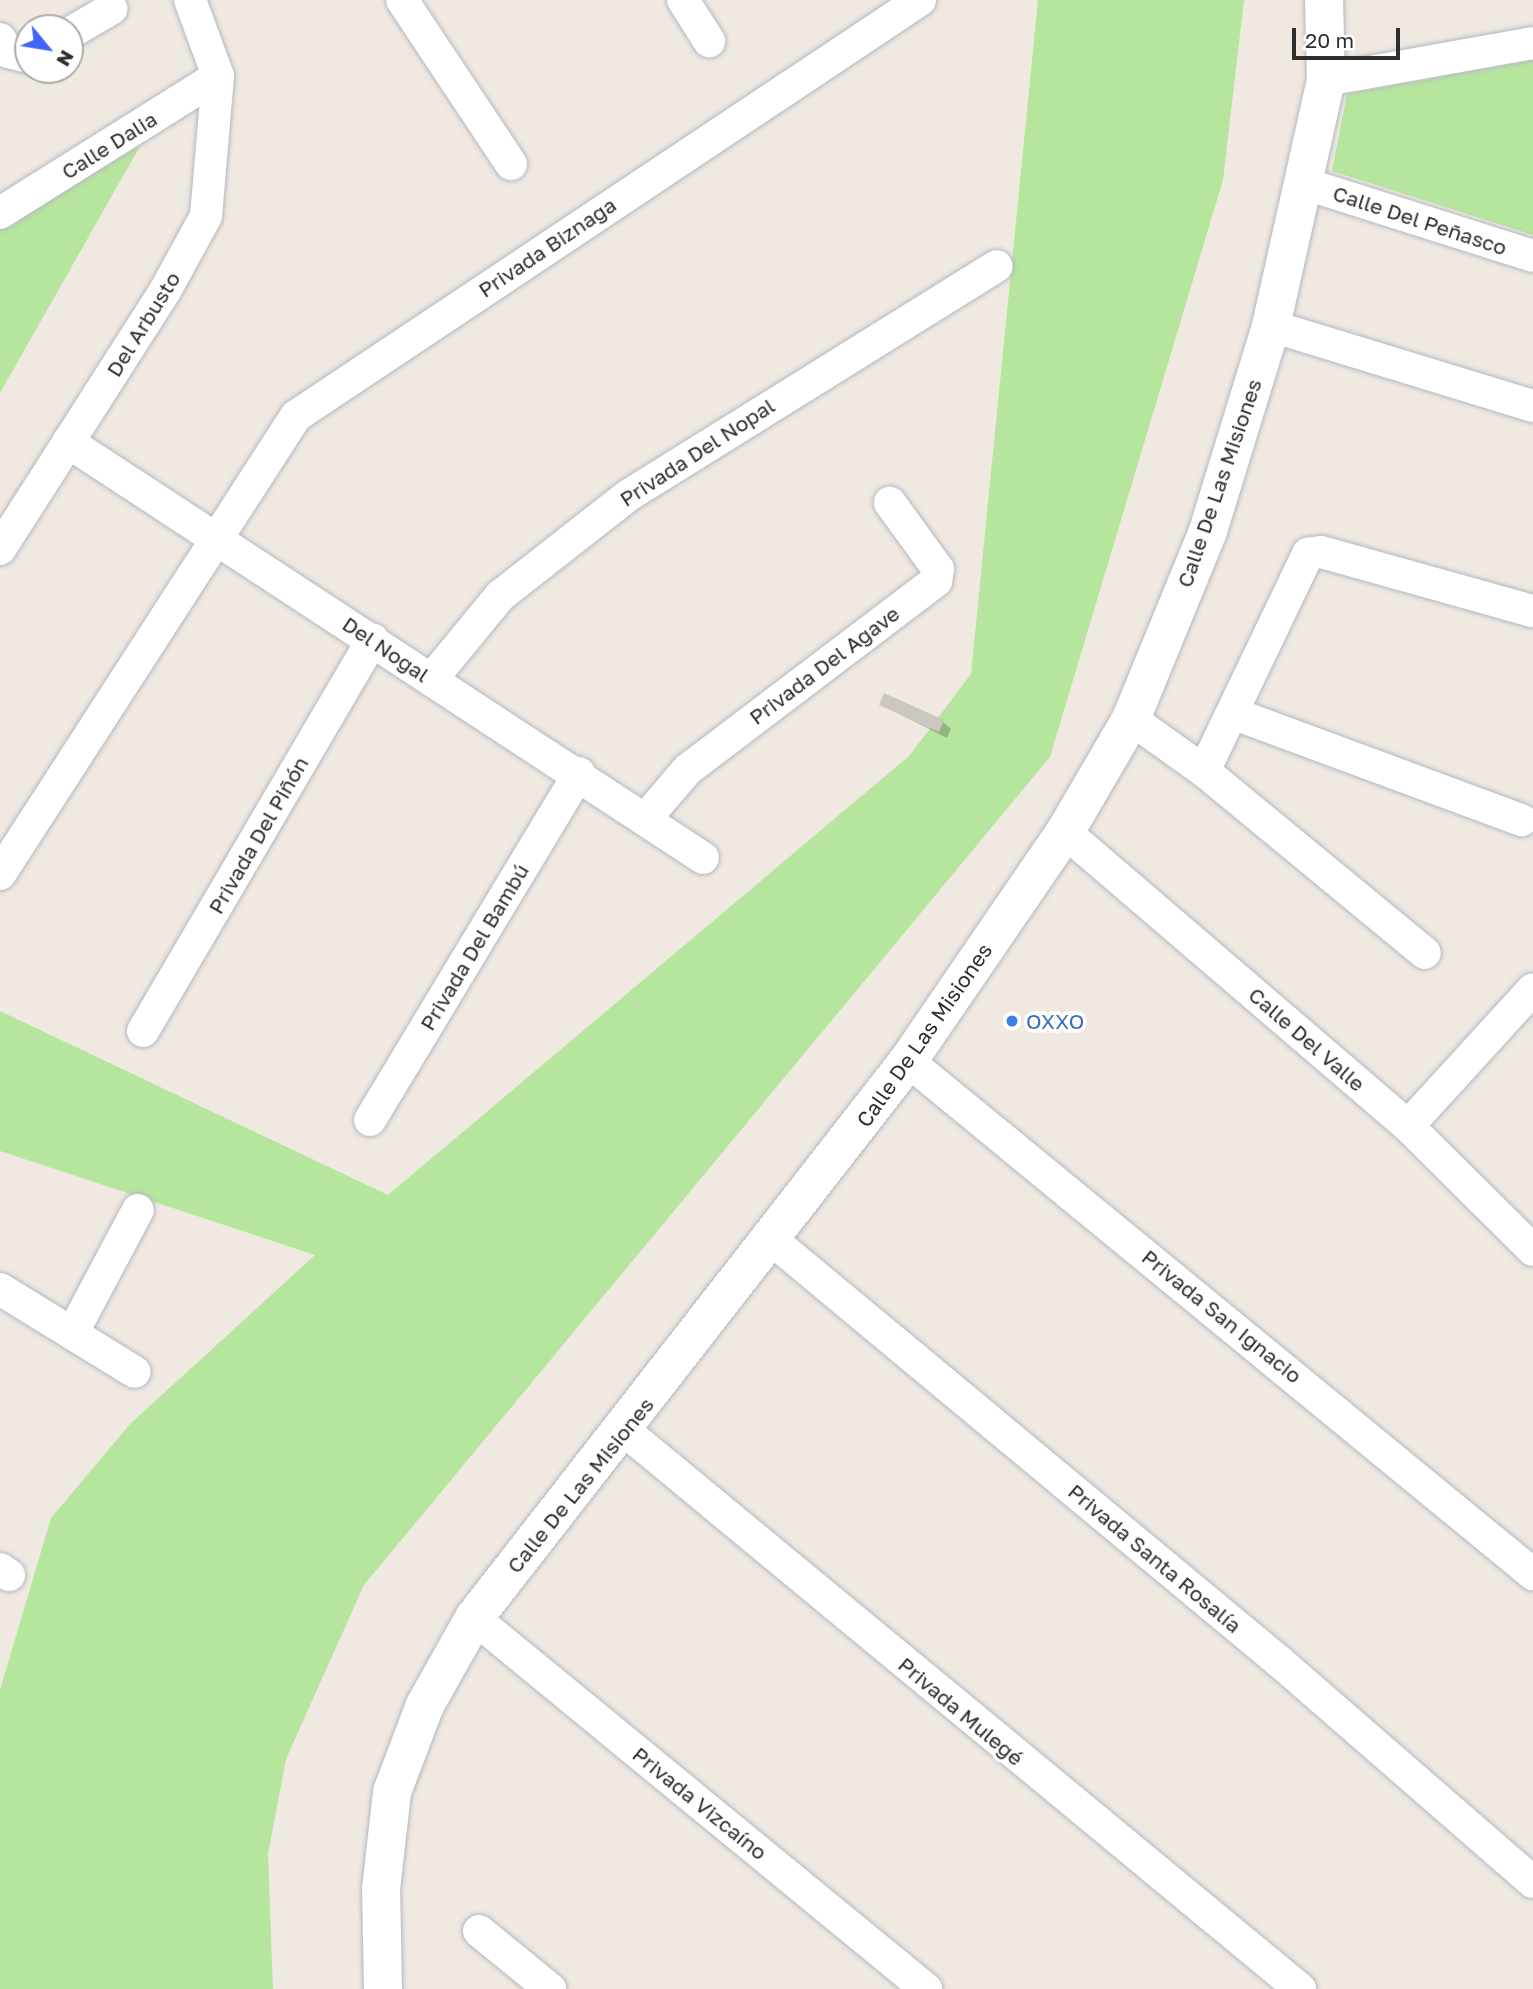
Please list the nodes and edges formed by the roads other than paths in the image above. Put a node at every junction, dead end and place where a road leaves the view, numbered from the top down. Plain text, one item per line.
1 (190, 0) edge
2 (402, 0) edge
3 (683, 0) edge
4 (920, 0) edge
5 (1324, 0) edge
6 (111, 9) dead end
7 (84, 25) edge
8 (709, 40) dead end
9 (1533, 43) edge
10 (218, 76) junction
11 (1326, 80) junction
12 (511, 164) dead end
13 (1306, 184) junction
14 (0, 213) edge
15 (1533, 256) edge
16 (997, 266) dead end
17 (1271, 326) junction
18 (1533, 406) edge
19 (68, 442) junction
20 (890, 503) dead end
21 (214, 535) junction
22 (0, 549) edge
23 (1533, 611) edge
24 (373, 639) junction
25 (431, 680) junction
26 (1232, 713) junction
27 (1131, 719) junction
28 (1204, 771) junction
29 (579, 774) junction
30 (647, 817) junction
31 (1522, 820) dead end
32 (1065, 832) junction
33 (703, 858) dead end
34 (0, 874) edge
35 (1425, 953) dead end
36 (1533, 989) edge
37 (143, 1031) dead end
38 (908, 1061) junction
39 (370, 1120) dead end
40 (1408, 1126) junction
41 (138, 1210) dead end
42 (772, 1240) junction
43 (1533, 1250) edge
44 (0, 1289) edge
45 (72, 1332) junction
46 (135, 1372) dead end
47 (625, 1431) junction
48 (1533, 1574) edge
49 (474, 1618) junction
50 (1533, 1882) edge
51 (479, 1931) dead end
52 (532, 1984) edge
53 (383, 1989) edge
54 (926, 1989) edge
55 (1300, 1989) edge

1 - 10 street
2 - 12 street
3 - 8 street
4 - 21 street, Privada Biznaga
5 - 11 street, Calle De Las Misiones
6 - 7 street
9 - 11 street
10 - 14 street, Calle Dalia
10 - 19 street, Del Arbusto
11 - 13 street, Calle De Las Misiones
13 - 15 street, Calle Del Peñasco
13 - 17 street, Calle De Las Misiones
16 - 25 street, Privada Del Nopal
17 - 18 street
17 - 27 street, Calle De Las Misiones
19 - 21 street, Del Nogal
19 - 22 street, Del Arbusto
20 - 30 street, Privada Del Agave
21 - 24 street, Del Nogal
21 - 34 street, Privada Biznaga
23 - 26 street
24 - 25 street, Del Nogal
24 - 37 street, Privada Del Piñón
25 - 29 street, Del Nogal
26 - 28 street
26 - 31 street
27 - 28 street
27 - 32 street, Calle De Las Misiones
28 - 35 street
29 - 30 street, Del Nogal
29 - 39 street, Privada Del Bambú
30 - 33 street, Del Nogal
32 - 38 street, Calle De Las Misiones
32 - 40 street, Calle Del Valle
36 - 40 street
38 - 42 street, Calle De Las Misiones
38 - 48 street, Privada San Ignacio
40 - 43 street, Calle Del Valle
41 - 45 street
42 - 47 street, Calle De Las Misiones
42 - 50 street, Privada Santa Rosalía
44 - 45 street
45 - 46 street
47 - 49 street, Calle De Las Misiones
47 - 55 street, Privada Mulegé
49 - 53 street, Calle De Las Misiones
49 - 54 street, Privada Vizcaíno
51 - 52 street

